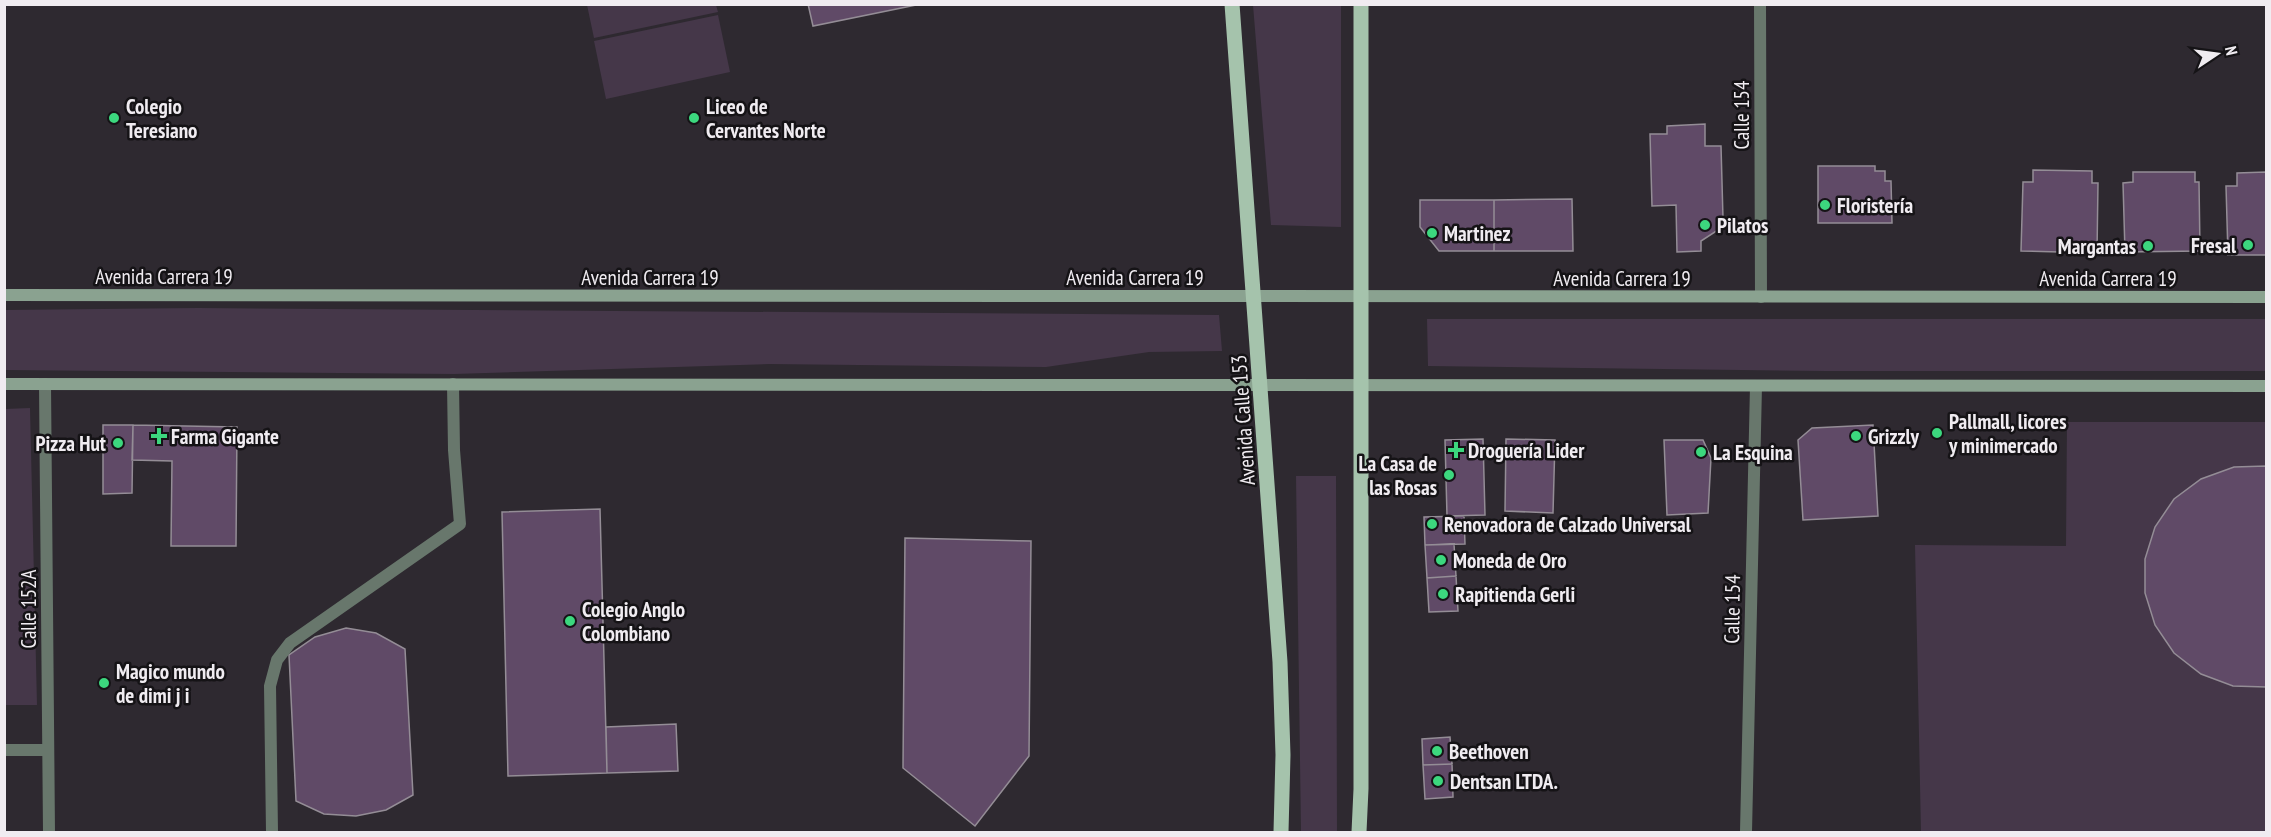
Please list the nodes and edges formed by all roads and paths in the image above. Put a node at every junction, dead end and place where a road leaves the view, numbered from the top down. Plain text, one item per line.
1 (1232, 4) edge
2 (1361, 4) edge
3 (1760, 4) edge
4 (4, 295) edge
5 (1255, 297) junction
6 (1361, 297) junction
7 (1761, 297) junction
8 (2266, 297) edge
9 (4, 384) edge
10 (45, 384) junction
11 (453, 384) junction
12 (1361, 385) junction
13 (1261, 386) junction
14 (1756, 386) junction
15 (2266, 386) edge
16 (4, 750) edge
17 (48, 750) junction
18 (49, 832) edge
19 (272, 832) edge
20 (1281, 832) edge
21 (1359, 832) edge
22 (1746, 832) edge

1 - 5 main road, Avenida Calle 153
2 - 6 main road
3 - 7 street, Calle 154
4 - 5 main road, Avenida Carrera 19
5 - 6 main road, Avenida Carrera 19
5 - 13 main road, Avenida Calle 153
6 - 7 main road, Avenida Carrera 19
6 - 12 main road
7 - 8 main road, Avenida Carrera 19
9 - 10 main road
10 - 11 main road
10 - 17 street, Calle 152A
11 - 13 main road
11 - 19 street
12 - 13 main road
12 - 14 main road
12 - 21 main road
13 - 20 main road, Avenida Calle 153
14 - 15 main road
14 - 22 street, Calle 154
16 - 17 street
17 - 18 street, Calle 152A

